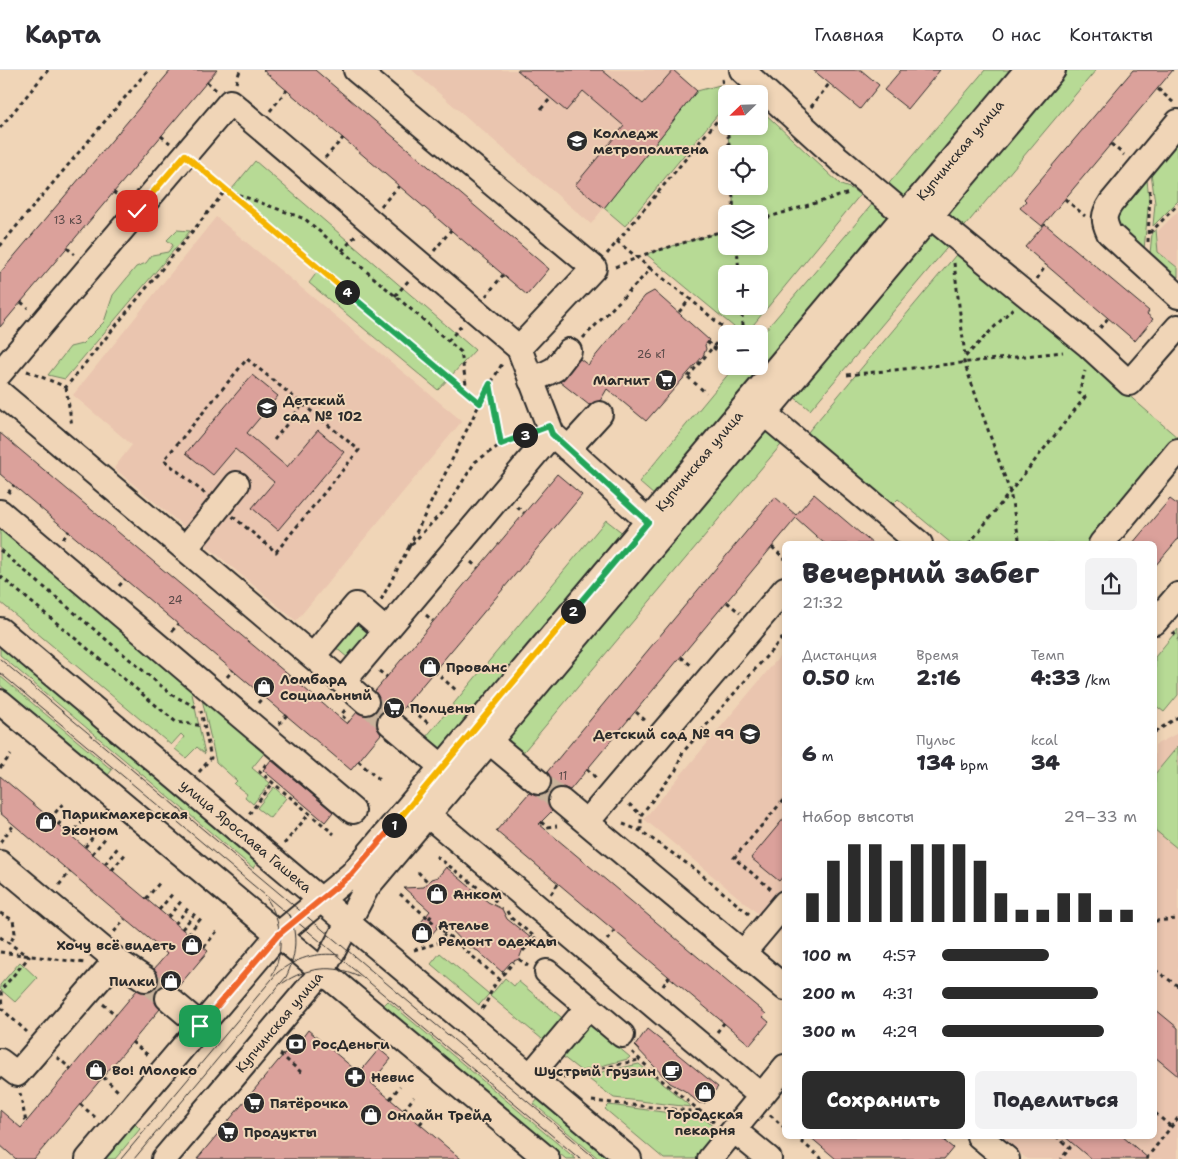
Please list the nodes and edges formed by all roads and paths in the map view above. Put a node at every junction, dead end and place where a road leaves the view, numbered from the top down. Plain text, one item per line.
1 (48, 70) edge
2 (148, 70) edge
3 (356, 70) edge
4 (721, 70) edge
5 (742, 70) edge
6 (1027, 70) edge
7 (1053, 70) edge
8 (829, 84) dead end
9 (723, 85) edge
10 (1158, 89) dead end
11 (551, 98) dead end
12 (1178, 107) edge
13 (541, 109) dead end
14 (718, 120) edge
15 (799, 122) junction
16 (1178, 122) edge
17 (0, 128) edge
18 (161, 136) dead end
19 (1111, 144) dead end
20 (185, 155) junction
21 (1126, 156) dead end
22 (1150, 182) dead end
23 (226, 190) junction
24 (877, 191) junction
25 (1065, 199) dead end
26 (1178, 204) edge
27 (918, 216) junction
28 (768, 217) edge
29 (1086, 218) dead end
30 (718, 232) edge
31 (623, 234) dead end
32 (1149, 234) junction
33 (617, 241) dead end
34 (0, 246) edge
35 (1147, 252) dead end
36 (636, 258) junction
37 (954, 259) dead end
38 (1046, 266) dead end
39 (594, 268) junction
40 (651, 269) junction
41 (1027, 294) junction
42 (1178, 296) edge
43 (690, 299) junction
44 (679, 312) dead end
45 (721, 325) edge
46 (1178, 327) edge
47 (718, 341) edge
48 (707, 342) dead end
49 (517, 346) junction
50 (713, 347) junction
51 (569, 351) joint
52 (718, 351) edge
53 (1070, 351) dead end
54 (965, 357) junction
55 (964, 362) junction
56 (1084, 367) dead end
57 (4, 368) edge
58 (848, 375) dead end
59 (531, 381) junction
60 (490, 384) junction
61 (0, 392) edge
62 (467, 392) junction
63 (706, 393) dead end
64 (480, 403) junction
65 (303, 404) junction
66 (757, 408) junction
67 (600, 414) dead end
68 (556, 437) junction
69 (274, 440) dead end
70 (501, 444) junction
71 (1178, 451) edge
72 (237, 484) dead end
73 (1010, 492) junction
74 (220, 506) junction
75 (0, 512) edge
76 (655, 528) junction
77 (916, 541) edge
78 (971, 541) edge
79 (1019, 541) edge
80 (1103, 541) edge
81 (772, 547) dead end
82 (185, 548) junction
83 (0, 550) edge
84 (782, 556) edge
85 (0, 576) edge
86 (782, 593) edge
87 (1178, 595) edge
88 (1157, 620) edge
89 (0, 630) edge
90 (386, 631) junction
91 (782, 637) edge
92 (314, 656) junction
93 (434, 671) dead end
94 (343, 682) junction
95 (456, 690) dead end
96 (264, 696) dead end
97 (0, 702) edge
98 (199, 702) dead end
99 (366, 702) tunnel mouth
100 (258, 703) dead end
101 (406, 705) dead end
102 (195, 706) dead end
103 (1178, 717) edge
104 (390, 723) tunnel mouth
105 (428, 723) dead end
106 (204, 726) junction
107 (1157, 731) edge
108 (482, 735) junction
109 (11, 755) dead end
110 (268, 761) dead end
111 (358, 762) dead end
112 (0, 768) edge
113 (199, 772) dead end
114 (450, 773) junction
115 (380, 780) dead end
116 (538, 782) tunnel mouth
117 (273, 783) junction
118 (65, 800) dead end
119 (561, 801) tunnel mouth
120 (782, 802) edge
121 (73, 807) dead end
122 (420, 809) junction
123 (353, 811) dead end
124 (248, 814) dead end
125 (309, 814) junction
126 (50, 818) dead end
127 (86, 818) dead end
128 (587, 822) junction
129 (14, 825) dead end
130 (58, 825) dead end
131 (99, 829) dead end
132 (334, 834) dead end
133 (70, 836) dead end
134 (107, 836) dead end
135 (0, 842) edge
136 (284, 844) dead end
137 (119, 846) dead end
138 (84, 847) dead end
139 (127, 852) dead end
140 (92, 854) dead end
141 (436, 856) dead end
142 (0, 863) edge
143 (104, 864) dead end
144 (112, 870) dead end
145 (418, 872) dead end
146 (161, 881) dead end
147 (428, 882) dead end
148 (174, 892) dead end
149 (400, 894) dead end
150 (146, 899) dead end
151 (183, 899) dead end
152 (781, 899) edge
153 (321, 900) junction
154 (190, 906) dead end
155 (159, 910) dead end
156 (197, 911) dead end
157 (0, 913) edge
158 (433, 913) dead end
159 (203, 916) dead end
160 (168, 917) dead end
161 (429, 919) junction
162 (755, 919) dead end
163 (1178, 919) edge
164 (1157, 921) edge
165 (348, 923) junction
166 (175, 924) dead end
167 (182, 929) dead end
168 (218, 930) dead end
169 (188, 934) dead end
170 (446, 934) junction
171 (278, 935) junction
172 (0, 937) edge
173 (535, 937) dead end
174 (10, 944) junction
175 (204, 947) dead end
176 (411, 951) dead end
177 (0, 952) edge
178 (743, 953) junction
179 (29, 957) junction
180 (116, 960) junction
181 (514, 962) dead end
182 (89, 963) dead end
183 (1157, 971) edge
184 (322, 972) junction
185 (547, 972) dead end
186 (145, 979) tunnel mouth
187 (499, 980) junction
188 (782, 986) edge
189 (1178, 986) edge
190 (168, 998) tunnel mouth
191 (588, 1007) junction
192 (481, 1009) dead end
193 (21, 1026) dead end
194 (200, 1026) junction
195 (622, 1035) joint
196 (132, 1042) dead end
197 (277, 1052) dead end
198 (150, 1057) dead end
199 (640, 1060) junction
200 (8, 1067) edge
201 (782, 1070) edge
202 (302, 1073) dead end
203 (530, 1076) junction
204 (103, 1077) dead end
205 (563, 1077) dead end
206 (400, 1086) dead end
207 (120, 1092) dead end
208 (760, 1095) junction
209 (414, 1098) dead end
210 (390, 1099) dead end
211 (592, 1101) dead end
212 (80, 1104) dead end
213 (404, 1110) dead end
214 (701, 1110) junction
215 (430, 1111) dead end
216 (1157, 1115) edge
217 (1178, 1118) edge
218 (97, 1119) dead end
219 (26, 1122) dead end
220 (420, 1124) dead end
221 (1170, 1126) junction
222 (735, 1131) junction
223 (799, 1139) edge
224 (983, 1139) edge
225 (1060, 1139) edge
226 (88, 1159) edge
227 (164, 1159) edge
228 (547, 1159) edge
229 (629, 1159) edge
230 (710, 1159) edge
231 (769, 1159) edge
232 (822, 1159) edge
233 (1007, 1159) edge
234 (1061, 1159) edge
235 (1146, 1159) edge

1 - 17 path
2 - 34 path
3 - 39 street
4 - 9 path
5 - 15 street
6 - 27 street, Купчинская улица
7 - 27 street, Купчинская улица
8 - 15 path
10 - 12 path
11 - 13 path
14 - 31 path
15 - 24 street
16 - 42 street
18 - 20 path
19 - 21 path
20 - 23 path
20 - 49 street
20 - 57 street
22 - 32 path
23 - 57 path
23 - 62 path
23 - 62 path
24 - 27 street
24 - 28 path
25 - 29 path
26 - 32 path
27 - 41 street
27 - 66 street, Купчинская улица
30 - 36 path
32 - 35 path
33 - 36 path
36 - 39 path
36 - 40 path
37 - 54 path
38 - 41 path
39 - 49 street
40 - 43 path
40 - 51 path
41 - 46 street
41 - 54 path
43 - 44 path
43 - 45 path
47 - 50 path
48 - 50 path
49 - 59 street
49 - 60 path
50 - 52 path
50 - 63 path
51 - 59 street
53 - 55 path
54 - 55 path
55 - 58 path
55 - 73 path
56 - 73 path
59 - 68 street
60 - 64 path
60 - 70 path
61 - 82 street
62 - 64 path
64 - 70 path
65 - 69 path
65 - 74 path
65 - 74 path
66 - 76 street, Купчинская улица
66 - 77 street
67 - 68 street
68 - 70 path
68 - 76 street
68 - 90 street
71 - 80 street
72 - 74 street
73 - 78 path
73 - 79 path
74 - 82 street
75 - 123 street
76 - 108 street, Купчинская улица
81 - 84 path
82 - 92 street
83 - 102 path
85 - 106 path
86 - 128 street
87 - 88 street
89 - 153 street, улица Ярослава Гашека
90 - 92 street
90 - 94 street
91 - 162 path
92 - 94 street
93 - 95 path
94 - 99 street
96 - 100 path
97 - 171 street
98 - 106 path
101 - 105 path
103 - 107 path
104 - 114 street
106 - 113 path
108 - 114 street, Купчинская улица
108 - 116 street
109 - 112 path
110 - 117 path
111 - 115 path
114 - 122 street, Купчинская улица
117 - 124 path
117 - 125 path
118 - 126 path
119 - 128 street
120 - 152 path
121 - 130 path
122 - 153 street, Купчинская улица
122 - 165 street, Купчинская улица
122 - 208 street
125 - 132 path
125 - 136 path
127 - 133 path
128 - 178 street
129 - 135 path
131 - 138 path
134 - 140 path
137 - 143 path
139 - 144 path
141 - 173 path
142 - 180 street
145 - 147 path
146 - 150 path
148 - 155 path
149 - 161 path
151 - 160 path
152 - 178 street
153 - 165 street, улица Ярослава Гашека
153 - 171 street, Купчинская улица
154 - 166 path
156 - 167 path
157 - 174 path
158 - 161 path
159 - 169 path
161 - 170 path
163 - 164 path
165 - 184 street, Купчинская улица
165 - 203 street, улица Ярослава Гашека
168 - 175 path
170 - 176 path
170 - 187 path
171 - 184 street
171 - 194 street, Купчинская улица
172 - 174 path
174 - 179 path
177 - 179 path
178 - 188 street
179 - 182 path
179 - 193 path
180 - 186 street
180 - 200 street
181 - 187 path
183 - 189 path
184 - 227 street, Купчинская улица
184 - 228 street
185 - 191 street
187 - 192 path
190 - 194 street
191 - 195 street
191 - 203 street
194 - 226 street, Купчинская улица
195 - 199 path
196 - 198 path
197 - 202 path
199 - 205 path
199 - 214 path
200 - 219 path
201 - 208 street
203 - 229 street, улица Ярослава Гашека
204 - 207 path
206 - 210 path
208 - 222 street
209 - 213 path
211 - 214 path
212 - 218 path
214 - 222 path
215 - 220 path
216 - 221 path
217 - 221 path
221 - 235 path
222 - 230 street
222 - 231 street
223 - 232 path
224 - 233 street
225 - 234 path

